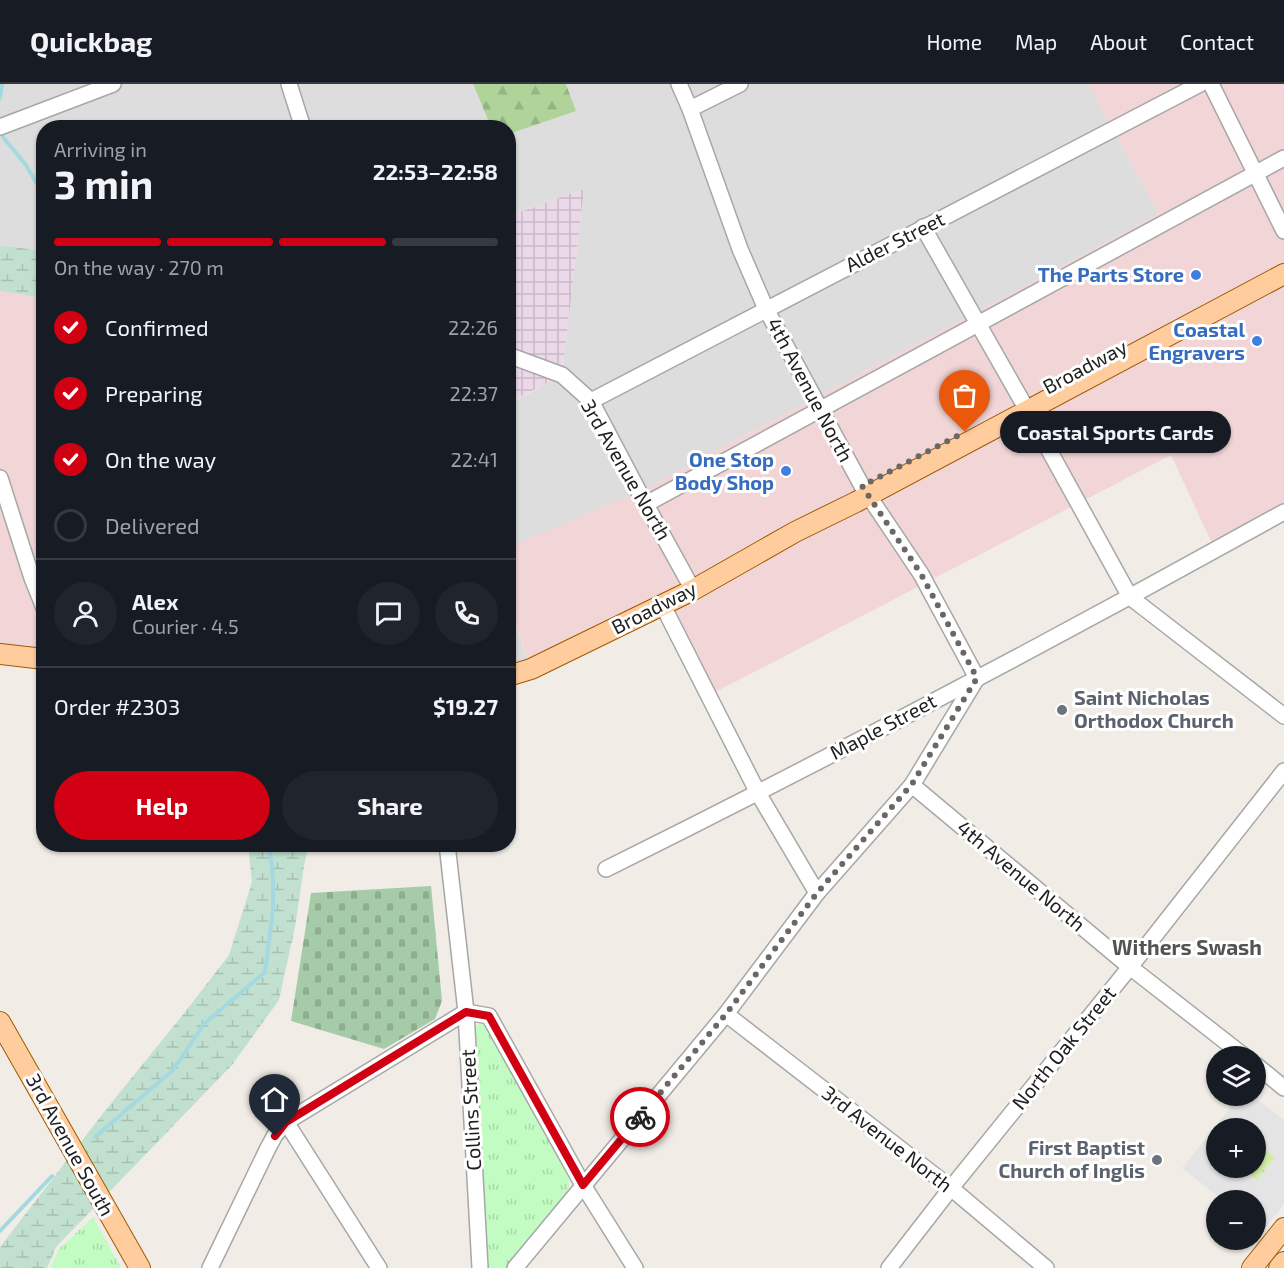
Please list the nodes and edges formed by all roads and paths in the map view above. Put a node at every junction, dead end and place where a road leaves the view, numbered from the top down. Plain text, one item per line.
1 (113, 84) edge
2 (289, 84) edge
3 (679, 84) edge
4 (740, 84) edge
5 (1200, 84) edge
6 (1211, 84) edge
7 (690, 109) junction
8 (300, 120) edge
9 (0, 127) edge
10 (1284, 158) edge
11 (1255, 174) junction
12 (923, 227) junction
13 (1284, 231) edge
14 (1284, 261) edge
15 (1284, 274) edge
16 (766, 309) junction
17 (979, 325) junction
18 (516, 358) edge
19 (591, 400) junction
20 (1025, 406) junction
21 (820, 409) junction
22 (0, 478) edge
23 (865, 491) junction
24 (646, 504) junction
25 (1284, 512) edge
26 (36, 588) edge
27 (693, 590) junction
28 (1130, 597) junction
29 (662, 604) junction
30 (0, 654) edge
31 (36, 658) edge
32 (516, 674) edge
33 (977, 678) junction
34 (1284, 716) edge
35 (1284, 771) edge
36 (912, 784) junction
37 (758, 793) junction
38 (448, 852) edge
39 (606, 869) dead end
40 (817, 893) junction
41 (1130, 967) junction
42 (466, 1012) junction
43 (726, 1014) junction
44 (0, 1022) edge
45 (1231, 1046) edge
46 (1266, 1073) edge
47 (1284, 1088) edge
48 (286, 1122) junction
49 (583, 1185) junction
50 (951, 1188) junction
51 (1284, 1228) edge
52 (1284, 1262) edge
53 (140, 1268) edge
54 (210, 1268) edge
55 (379, 1268) edge
56 (480, 1268) edge
57 (514, 1268) edge
58 (635, 1268) edge
59 (889, 1268) edge
60 (1046, 1268) edge
61 (1252, 1268) edge
62 (1279, 1268) edge

1 - 9 street
2 - 8 street
3 - 7 street, 4th Avenue North
4 - 7 street
5 - 12 street, Alder Street
6 - 11 street
7 - 16 street, 4th Avenue North
10 - 11 street
11 - 13 street
11 - 17 street
12 - 16 street, Alder Street
12 - 17 street
14 - 20 main road, Broadway
15 - 20 main road, Broadway
16 - 19 street, Alder Street
16 - 21 street, 4th Avenue North
17 - 20 street
17 - 21 street
18 - 19 street, 3rd Avenue North
19 - 24 street, 3rd Avenue North
20 - 23 main road, Broadway
20 - 28 street
21 - 23 street, 4th Avenue North
21 - 24 street
22 - 26 street
23 - 27 main road, Broadway
23 - 33 street, 4th Avenue North
24 - 27 street, 3rd Avenue North
25 - 28 street, Maple Street
27 - 29 main road, Broadway
28 - 33 street, Maple Street
28 - 34 street
29 - 32 main road, Broadway
29 - 37 street
30 - 31 main road
33 - 36 street
33 - 37 street, Maple Street
35 - 41 street, North Oak Street
36 - 40 street
36 - 41 street, 4th Avenue North
37 - 39 street, Maple Street
37 - 40 street
38 - 42 street, Collins Street
40 - 43 street
41 - 45 street, 4th Avenue North
41 - 50 street, North Oak Street
42 - 48 street
42 - 49 street
42 - 56 street, Collins Street
43 - 49 street
43 - 50 street, 3rd Avenue North
44 - 53 main road, 3rd Avenue South
46 - 47 street
48 - 54 street
48 - 55 street
49 - 57 street
49 - 58 street
50 - 59 street, North Oak Street
50 - 60 street, 3rd Avenue North
51 - 61 main road
52 - 62 main road

